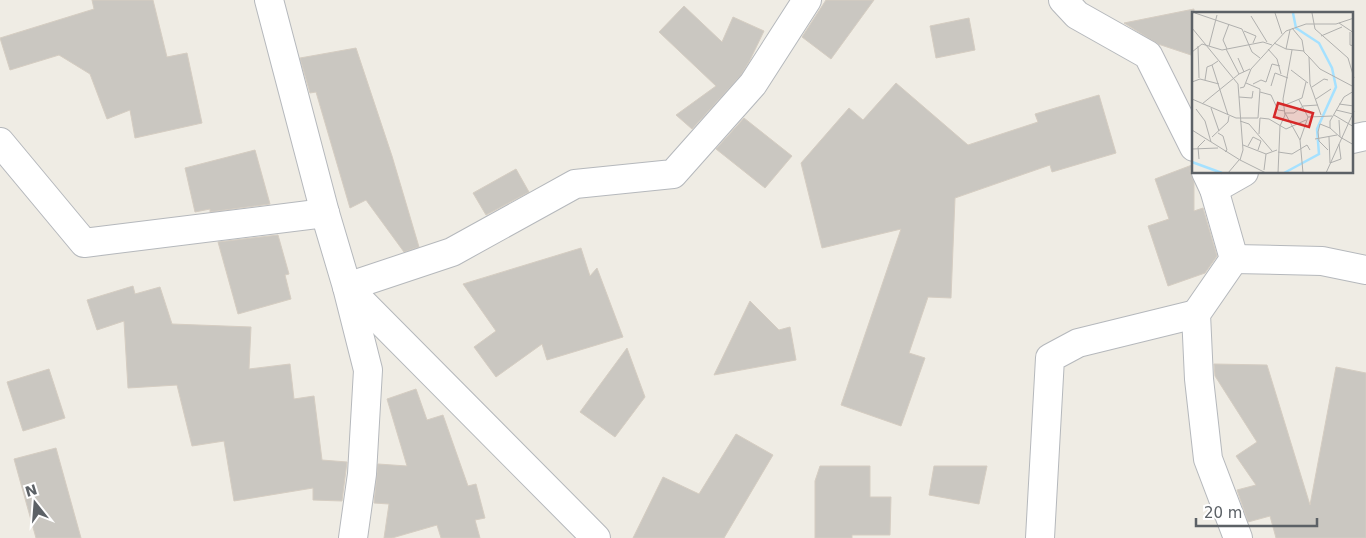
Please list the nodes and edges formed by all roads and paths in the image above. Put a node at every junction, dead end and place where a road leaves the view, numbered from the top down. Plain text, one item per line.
1 (269, 0) edge
2 (807, 0) edge
3 (1063, 0) edge
4 (0, 142) edge
5 (1192, 143) edge
6 (1236, 174) edge
7 (1210, 181) edge
8 (325, 213) junction
9 (1234, 259) junction
10 (1366, 270) edge
11 (347, 287) junction
12 (1196, 314) junction
13 (353, 538) edge
14 (596, 538) edge
15 (1040, 538) edge
16 (1238, 538) edge

1 - 8 street
2 - 11 street
3 - 5 street
4 - 8 street
6 - 7 street
7 - 9 street
8 - 11 street
9 - 10 street
9 - 12 street
11 - 13 street
11 - 14 street
12 - 15 street
12 - 16 street

